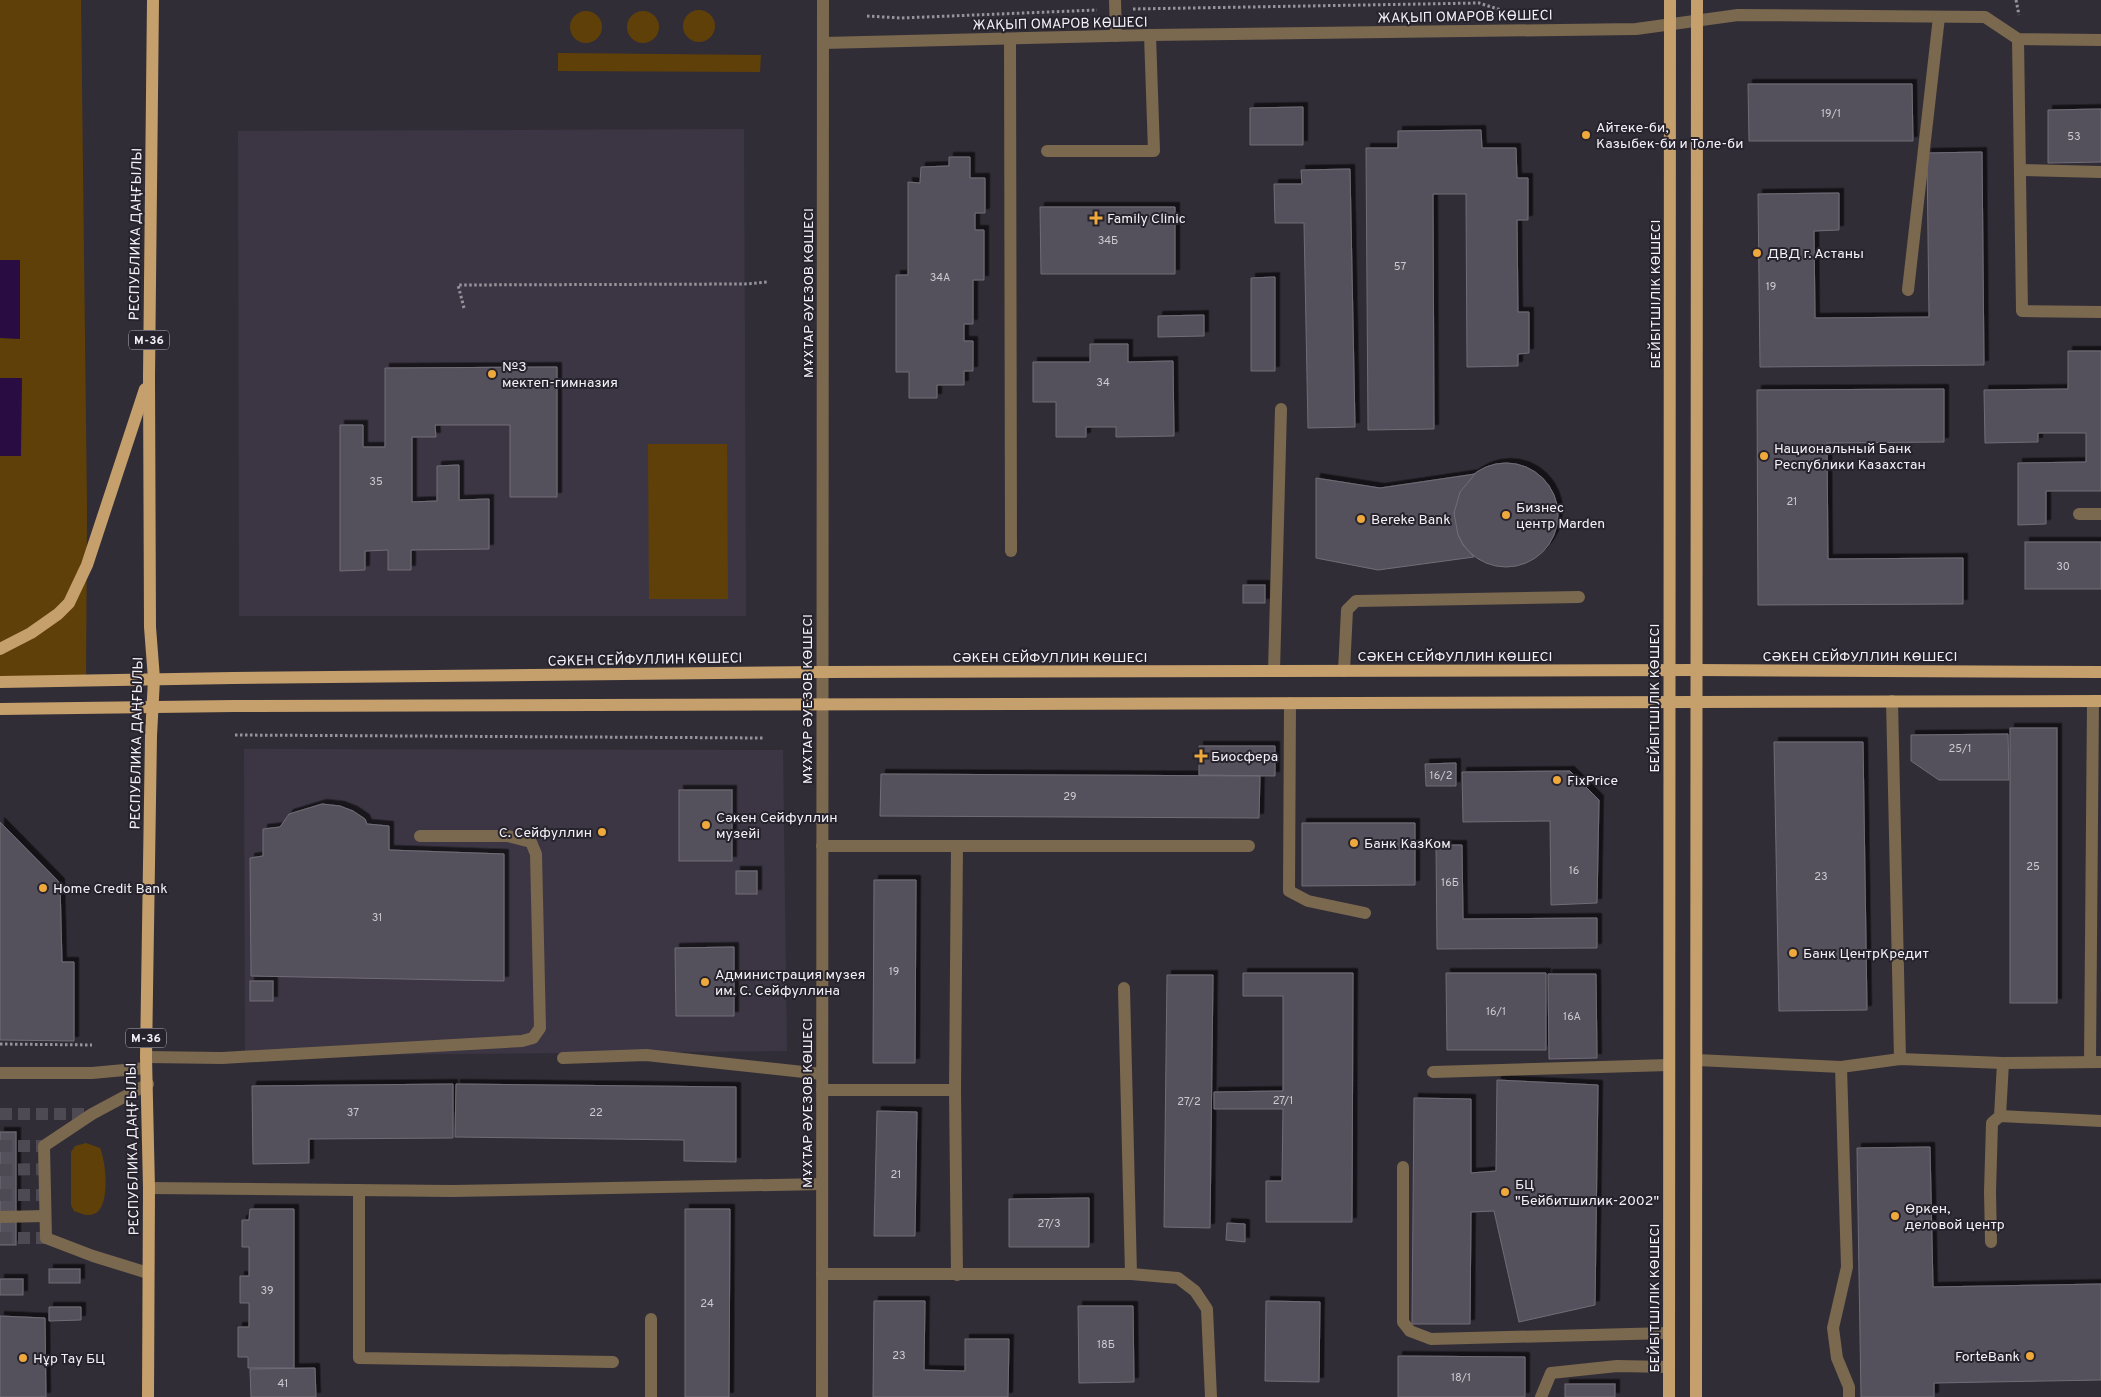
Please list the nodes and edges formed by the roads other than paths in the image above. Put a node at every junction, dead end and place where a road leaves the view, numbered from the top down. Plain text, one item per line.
1 (153, 0) edge
2 (823, 0) edge
3 (1670, 0) edge
4 (1697, 0) edge
5 (1115, 5) edge
6 (1939, 17) junction
7 (1698, 21) junction
8 (1671, 25) junction
9 (1116, 36) junction
10 (1150, 36) junction
11 (1010, 39) junction
12 (2018, 39) junction
13 (2101, 40) edge
14 (823, 43) junction
15 (1047, 151) dead end
16 (2020, 170) junction
17 (2101, 172) edge
18 (1908, 290) dead end
19 (2101, 312) edge
20 (149, 377) junction
21 (1282, 410) dead end
22 (2080, 514) dead end
23 (2101, 514) edge
24 (1011, 552) dead end
25 (1579, 597) dead end
26 (0, 649) edge
27 (1670, 670) junction
28 (1698, 670) junction
29 (1274, 671) junction
30 (1344, 671) junction
31 (822, 672) junction
32 (2101, 672) edge
33 (154, 679) junction
34 (0, 682) edge
35 (1669, 701) junction
36 (1696, 701) junction
37 (1892, 701) junction
38 (2097, 701) edge
39 (1290, 703) junction
40 (823, 704) junction
41 (152, 707) junction
42 (0, 710) edge
43 (420, 836) dead end
44 (822, 846) junction
45 (957, 846) junction
46 (1249, 846) dead end
47 (1364, 913) dead end
48 (1124, 988) dead end
49 (563, 1058) dead end
50 (1900, 1059) junction
51 (1697, 1060) junction
52 (146, 1062) junction
53 (2003, 1062) junction
54 (2095, 1062) edge
55 (1669, 1065) junction
56 (1841, 1067) junction
57 (1433, 1072) dead end
58 (0, 1073) edge
59 (822, 1074) junction
60 (148, 1084) junction
61 (822, 1090) junction
62 (955, 1090) junction
63 (2000, 1116) junction
64 (2101, 1121) edge
65 (1403, 1167) dead end
66 (822, 1184) junction
67 (149, 1188) junction
68 (359, 1190) junction
69 (0, 1216) edge
70 (45, 1216) junction
71 (1991, 1242) dead end
72 (148, 1273) junction
73 (822, 1274) junction
74 (1131, 1274) junction
75 (957, 1275) junction
76 (651, 1319) dead end
77 (1669, 1333) junction
78 (613, 1362) dead end
79 (1669, 1367) junction
80 (148, 1397) edge
81 (651, 1397) edge
82 (822, 1397) edge
83 (1211, 1397) edge
84 (1541, 1397) edge
85 (1669, 1397) edge
86 (1696, 1397) edge
87 (1849, 1397) edge

1 - 20 main road, РЕСПУБЛИКА ДАҢҒЫЛЫ / M-36
2 - 14 street, МҰХТАР ӘУЕЗОВ КӨШЕСІ
3 - 8 main road, БЕЙБІТШІЛІК КӨШЕСІ
4 - 7 main road
5 - 9 street
6 - 7 street, ЖАҚЫП ОМАРОВ КӨШЕСІ
6 - 12 street, ЖАҚЫП ОМАРОВ КӨШЕСІ
6 - 18 street
7 - 8 street, ЖАҚЫП ОМАРОВ КӨШЕСІ
7 - 28 main road
8 - 10 street, ЖАҚЫП ОМАРОВ КӨШЕСІ
8 - 27 main road, БЕЙБІТШІЛІК КӨШЕСІ
9 - 10 street, ЖАҚЫП ОМАРОВ КӨШЕСІ
9 - 11 street, ЖАҚЫП ОМАРОВ КӨШЕСІ
10 - 15 street
11 - 14 street, ЖАҚЫП ОМАРОВ КӨШЕСІ
11 - 24 street
12 - 13 street
12 - 16 street
14 - 31 street, МҰХТАР ӘУЕЗОВ КӨШЕСІ
16 - 17 street
16 - 19 street
20 - 26 main road
20 - 33 main road, РЕСПУБЛИКА ДАҢҒЫЛЫ / M-36
21 - 29 street
22 - 23 street
25 - 30 street
27 - 28 main road, СӘКЕН СЕЙФУЛЛИН КӨШЕСІ
27 - 30 main road, СӘКЕН СЕЙФУЛЛИН КӨШЕСІ
27 - 35 main road, БЕЙБІТШІЛІК КӨШЕСІ
28 - 32 main road, СӘКЕН СЕЙФУЛЛИН КӨШЕСІ
28 - 36 main road
29 - 30 main road, СӘКЕН СЕЙФУЛЛИН КӨШЕСІ
29 - 31 main road, СӘКЕН СЕЙФУЛЛИН КӨШЕСІ
31 - 33 main road, СӘКЕН СЕЙФУЛЛИН КӨШЕСІ
31 - 40 street, МҰХТАР ӘУЕЗОВ КӨШЕСІ
33 - 34 main road, СӘКЕН СЕЙФУЛЛИН КӨШЕСІ
33 - 41 main road, РЕСПУБЛИКА ДАҢҒЫЛЫ / M-36
35 - 36 main road
35 - 39 main road
35 - 55 main road, БЕЙБІТШІЛІК КӨШЕСІ
36 - 37 main road
36 - 51 main road
37 - 38 main road
37 - 50 street
38 - 54 street
39 - 40 main road
39 - 47 street
40 - 41 main road
40 - 44 street, МҰХТАР ӘУЕЗОВ КӨШЕСІ
41 - 42 main road
41 - 52 main road, РЕСПУБЛИКА ДАҢҒЫЛЫ / M-36
43 - 52 street
44 - 45 street
44 - 59 street, МҰХТАР ӘУЕЗОВ КӨШЕСІ
45 - 46 street
45 - 62 street
48 - 74 street
49 - 59 street
50 - 53 street
50 - 56 street
51 - 56 street
51 - 86 main road
52 - 58 street
52 - 60 main road, РЕСПУБЛИКА ДАҢҒЫЛЫ / M-36
53 - 54 street
53 - 63 street
55 - 57 street
55 - 77 main road, БЕЙБІТШІЛІК КӨШЕСІ
56 - 87 street
59 - 61 street, МҰХТАР ӘУЕЗОВ КӨШЕСІ
60 - 67 main road, РЕСПУБЛИКА ДАҢҒЫЛЫ / M-36
60 - 70 street
61 - 62 street
61 - 66 street, МҰХТАР ӘУЕЗОВ КӨШЕСІ
62 - 75 street
63 - 64 street
63 - 71 street
65 - 77 street
66 - 68 street
66 - 73 street, МҰХТАР ӘУЕЗОВ КӨШЕСІ
67 - 68 street
67 - 72 main road, РЕСПУБЛИКА ДАҢҒЫЛЫ / M-36
68 - 78 street
69 - 70 street
70 - 72 street
72 - 80 main road, РЕСПУБЛИКА ДАҢҒЫЛЫ / M-36
73 - 75 street
73 - 82 street, МҰХТАР ӘУЕЗОВ КӨШЕСІ
74 - 75 street
74 - 83 street
76 - 81 street
77 - 79 main road, БЕЙБІТШІЛІК КӨШЕСІ
79 - 84 street
79 - 85 main road, БЕЙБІТШІЛІК КӨШЕСІ

